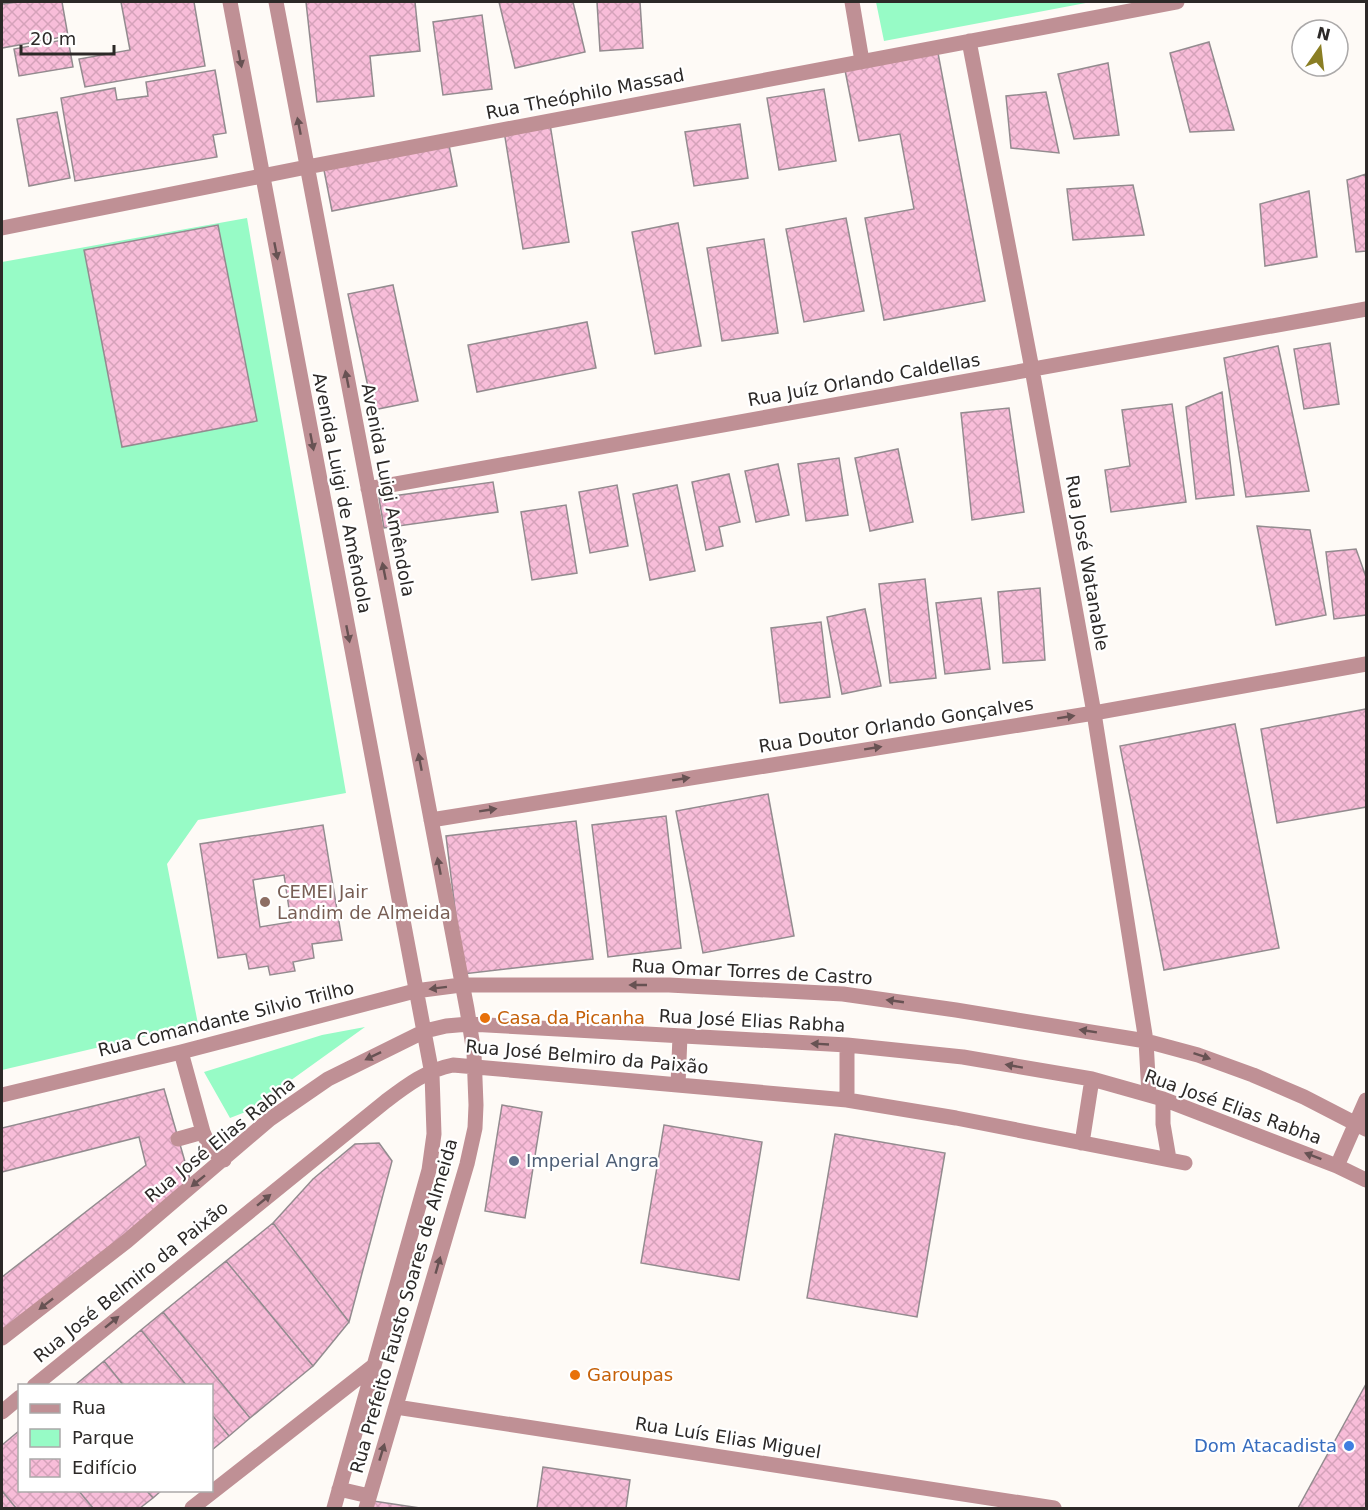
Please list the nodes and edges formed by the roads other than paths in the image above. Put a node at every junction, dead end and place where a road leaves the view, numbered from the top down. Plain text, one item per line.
1 (230, 2) edge
2 (276, 2) edge
3 (852, 2) edge
4 (1177, 2) edge
5 (969, 41) junction
6 (862, 61) junction
7 (307, 167) junction
8 (262, 176) junction
9 (2, 228) edge
10 (1366, 309) edge
11 (1032, 369) junction
12 (368, 489) junction
13 (1366, 664) edge
14 (1094, 713) junction
15 (431, 820) junction
16 (461, 986) junction
17 (415, 991) junction
18 (470, 1024) junction
19 (426, 1031) junction
20 (680, 1036) junction
21 (1146, 1041) junction
22 (847, 1046) junction
23 (181, 1052) junction
24 (432, 1071) junction
25 (475, 1071) junction
26 (1092, 1079) junction
27 (678, 1085) junction
28 (2, 1095) edge
29 (1156, 1097) junction
30 (847, 1100) junction
31 (1366, 1100) edge
32 (1361, 1126) edge
33 (202, 1132) junction
34 (178, 1138) dead end
35 (1082, 1143) junction
36 (1169, 1159) junction
37 (224, 1160) junction
38 (1185, 1163) dead end
39 (1337, 1166) junction
40 (1366, 1180) edge
41 (2, 1338) edge
42 (372, 1367) junction
43 (36, 1384) edge
44 (18, 1399) edge
45 (396, 1407) junction
46 (2, 1412) edge
47 (339, 1489) junction
48 (367, 1502) edge
49 (192, 1509) edge
50 (334, 1509) edge
51 (1054, 1509) edge

1 -> 8 street, Avenida Luigi de Amêndola
7 -> 2 street, Avenida Luigi Amêndola
3 - 6 street
4 - 5 street, Rua Theóphilo Massad
5 - 6 street, Rua Theóphilo Massad
5 - 11 street, Rua José Watanable
6 - 7 street, Rua Theóphilo Massad
7 - 8 street, Rua Theóphilo Massad
12 -> 7 street, Avenida Luigi Amêndola
8 - 9 street, Rua Theóphilo Massad
8 -> 17 street, Avenida Luigi de Amêndola
10 - 11 street, Rua Juíz Orlando Caldellas
11 - 12 street, Rua Juíz Orlando Caldellas
11 - 14 street, Rua José Watanable
15 -> 12 street, Avenida Luigi Amêndola
13 - 14 street, Rua Doutor Orlando Gonçalves
15 -> 14 street, Rua Doutor Orlando Gonçalves
14 - 21 street, Rua José Watanable
16 -> 15 street, Avenida Luigi Amêndola
16 -> 17 street, Rua Comandante Silvio Trilho
16 - 18 street, Avenida Luigi Amêndola
21 -> 16 street, Rua Omar Torres de Castro
17 - 19 street, Avenida Luigi de Amêndola
17 - 23 street, Rua Comandante Silvio Trilho
18 - 19 street, Rua José Elias Rabha
18 - 20 street, Rua José Elias Rabha
18 - 25 street, Rua Prefeito Fausto Soares de Almeida
19 - 24 street, Rua Prefeito Fausto Soares de Almeida
19 -> 37 street, Rua José Elias Rabha
22 -> 20 street, Rua José Elias Rabha
20 - 27 street
21 - 29 street, Rua José Watanable
21 -> 32 street, Rua Omar Torres de Castro
26 -> 22 street, Rua José Elias Rabha
22 - 30 street
23 - 28 street, Rua Comandante Silvio Trilho
23 - 33 street
24 - 25 street, Rua José Belmiro da Paixão
24 - 42 street, Rua Prefeito Fausto Soares de Almeida
43 -> 24 street, Rua José Belmiro da Paixão
25 - 27 street, Rua José Belmiro da Paixão
45 -> 25 street, Rua Prefeito Fausto Soares de Almeida
26 - 29 street, Rua José Elias Rabha
26 - 35 street
27 - 30 street, Rua José Belmiro da Paixão
29 - 36 street, Rua José Watanable
39 -> 29 street, Rua José Elias Rabha
30 - 35 street, Rua José Belmiro da Paixão
31 - 32 street
32 - 39 street
33 - 34 street
33 - 37 street
35 - 36 street, Rua José Belmiro da Paixão
36 - 38 street, Rua José Belmiro da Paixão
37 -> 41 street, Rua José Elias Rabha
39 - 40 street, Rua José Elias Rabha
42 - 47 street, Rua Prefeito Fausto Soares de Almeida
42 - 49 street
44 - 46 street
48 -> 45 street, Rua Prefeito Fausto Soares de Almeida
45 - 51 street, Rua Luís Elias Miguel
47 - 48 street
47 - 50 street, Rua Prefeito Fausto Soares de Almeida

